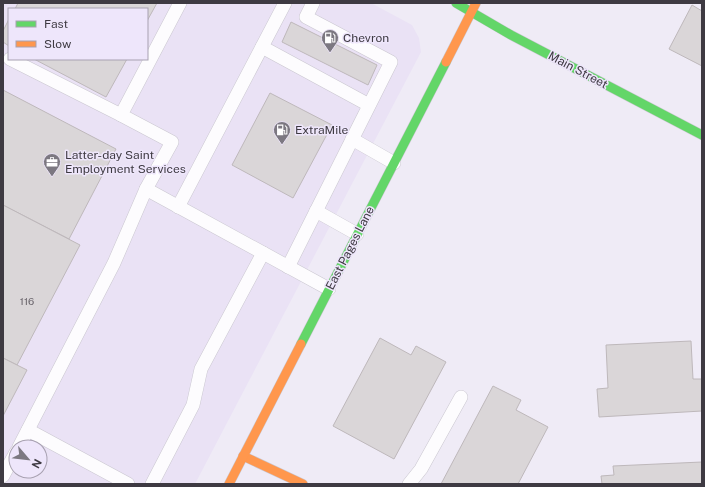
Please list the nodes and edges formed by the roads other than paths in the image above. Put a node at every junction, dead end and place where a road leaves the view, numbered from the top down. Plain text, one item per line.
1 (180, 3) edge
2 (285, 3) edge
3 (313, 3) edge
4 (456, 3) edge
5 (474, 7) edge
6 (262, 47) junction
7 (12, 60) edge
8 (369, 105) junction
9 (121, 115) junction
10 (702, 135) edge
11 (352, 139) junction
12 (394, 163) junction
13 (146, 189) junction
14 (178, 207) junction
15 (316, 211) junction
16 (357, 234) junction
17 (263, 253) junction
18 (288, 267) junction
19 (329, 289) junction
20 (462, 397) dead end
21 (28, 430) junction
22 (23, 439) edge
23 (243, 456) junction
24 (8, 467) edge
25 (3, 476) edge
26 (128, 484) edge
27 (152, 484) edge
28 (229, 484) edge
29 (303, 484) edge
30 (409, 484) edge

1 - 9 lane
2 - 6 lane
3 - 8 lane
4 - 5 main road, Main Street
5 - 10 main road, Main Street
5 - 12 main road, East Pages Lane
6 - 8 lane
6 - 14 lane
7 - 9 lane
8 - 11 lane
9 - 13 lane
11 - 12 lane
11 - 15 lane
12 - 16 main road, East Pages Lane
13 - 14 lane
13 - 21 lane
14 - 17 lane
15 - 16 lane
15 - 18 lane
16 - 19 main road, East Pages Lane
17 - 18 lane
17 - 27 lane
18 - 19 lane
19 - 23 main road, East Pages Lane
20 - 30 lane
21 - 22 lane
21 - 26 lane
23 - 28 main road, East Pages Lane
23 - 29 main road
24 - 25 lane

